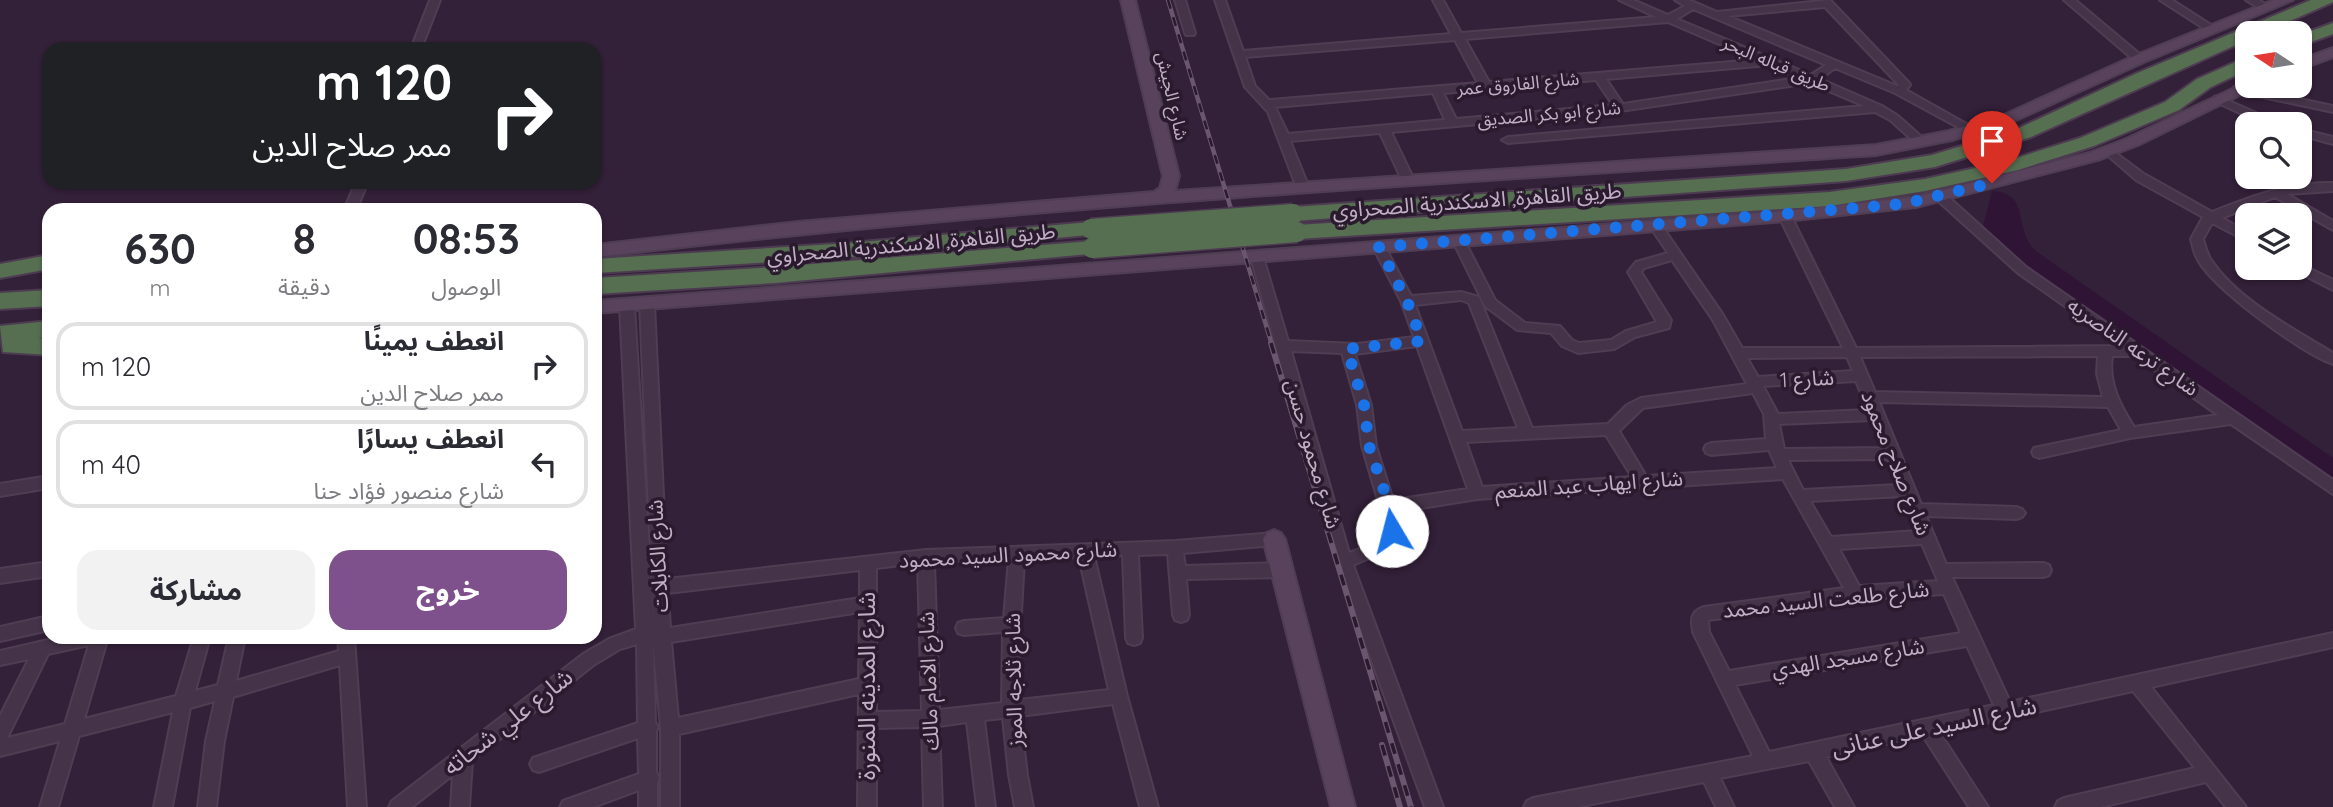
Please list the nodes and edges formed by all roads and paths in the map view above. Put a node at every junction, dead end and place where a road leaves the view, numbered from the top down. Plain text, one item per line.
1 (435, 0) edge
2 (1128, 0) edge
3 (1180, 0) edge
4 (1220, 0) edge
5 (1438, 0) edge
6 (1624, 0) edge
7 (1681, 0) edge
8 (2069, 0) edge
9 (2165, 0) edge
10 (2286, 0) edge
11 (2326, 0) edge
12 (1826, 2) edge
13 (2258, 4) edge
14 (1693, 5) junction
15 (1715, 15) junction
16 (1669, 19) junction
17 (2333, 27) edge
18 (2212, 29) junction
19 (1190, 33) dead end
20 (2312, 36) edge
21 (1458, 37) junction
22 (419, 42) edge
23 (2333, 52) edge
24 (1240, 54) junction
25 (2139, 59) junction
26 (2312, 60) edge
27 (1771, 61) junction
28 (1834, 64) junction
29 (2235, 72) edge
30 (1599, 77) junction
31 (1813, 79) junction
32 (1486, 87) junction
33 (2235, 89) edge
34 (1899, 91) junction
35 (2211, 91) junction
36 (1437, 92) junction
37 (2286, 98) edge
38 (1266, 104) junction
39 (1620, 107) junction
40 (1878, 108) junction
41 (2333, 109) edge
42 (2250, 112) edge
43 (1452, 123) junction
44 (1384, 129) junction
45 (1971, 130) junction
46 (2312, 135) edge
47 (1284, 138) junction
48 (1508, 140) dead end
49 (2333, 141) edge
50 (1921, 142) junction
51 (2109, 152) junction
52 (1408, 180) junction
53 (2333, 187) edge
54 (1303, 188) junction
55 (2275, 192) junction
56 (1940, 196) junction
57 (1158, 198) junction
58 (1784, 216) junction
59 (2213, 217) junction
60 (1295, 223) junction
61 (1655, 225) junction
62 (2333, 226) edge
63 (2235, 230) edge
64 (1092, 238) junction
65 (1459, 241) junction
66 (1379, 247) junction
67 (602, 250) edge
68 (1673, 256) junction
69 (1257, 257) junction
70 (42, 263) edge
71 (602, 266) edge
72 (3, 271) edge
73 (2312, 275) edge
74 (602, 286) edge
75 (2333, 286) edge
76 (42, 298) edge
77 (0, 301) edge
78 (1407, 301) junction
79 (647, 304) junction
80 (627, 306) junction
81 (602, 307) edge
82 (42, 330) edge
83 (0, 334) edge
84 (1422, 341) junction
85 (1281, 346) junction
86 (0, 347) edge
87 (42, 347) edge
88 (1347, 349) junction
89 (1851, 351) junction
90 (2106, 351) junction
91 (2142, 351) junction
92 (1737, 352) junction
93 (2333, 359) edge
94 (1861, 376) junction
95 (650, 377) junction
96 (631, 381) junction
97 (1754, 385) junction
98 (1869, 397) junction
99 (2112, 402) junction
100 (1876, 415) junction
101 (2232, 418) junction
102 (1774, 419) junction
103 (1611, 429) junction
104 (2130, 433) junction
105 (1527, 434) junction
106 (1456, 438) junction
107 (1711, 449) dead end
108 (1777, 450) junction
109 (2039, 452) dead end
110 (1892, 453) junction
111 (1789, 472) junction
112 (1641, 481) junction
113 (42, 483) edge
114 (2333, 488) edge
115 (0, 490) edge
116 (1907, 490) junction
117 (1477, 492) junction
118 (1801, 496) junction
119 (1390, 508) junction
120 (1916, 510) junction
121 (2017, 513) dead end
122 (1926, 537) junction
123 (1274, 538) joint
124 (1826, 544) junction
125 (1175, 547) junction
126 (1130, 549) junction
127 (1085, 551) junction
128 (1017, 552) junction
129 (926, 556) junction
130 (1344, 562) junction
131 (868, 564) junction
132 (42, 570) edge
133 (1282, 570) junction
134 (2043, 570) dead end
135 (1941, 571) junction
136 (1177, 573) junction
137 (0, 576) edge
138 (660, 587) junction
139 (1948, 587) junction
140 (1855, 593) junction
141 (867, 604) junction
142 (1181, 615) dead end
143 (42, 625) edge
144 (1011, 625) junction
145 (964, 628) dead end
146 (0, 634) edge
147 (653, 635) junction
148 (1135, 638) dead end
149 (1972, 638) junction
150 (2333, 640) edge
151 (66, 644) edge
152 (98, 644) edge
153 (200, 644) edge
154 (236, 644) edge
155 (346, 644) edge
156 (42, 650) junction
157 (347, 656) junction
158 (0, 659) edge
159 (1724, 679) junction
160 (2138, 684) junction
161 (866, 685) junction
162 (226, 691) junction
163 (1119, 696) junction
164 (183, 702) junction
165 (1010, 708) junction
166 (2006, 712) junction
167 (974, 713) junction
168 (930, 719) junction
169 (867, 720) junction
170 (649, 727) junction
171 (670, 728) junction
172 (1927, 728) junction
173 (70, 732) junction
174 (0, 734) edge
175 (0, 748) edge
176 (1813, 752) junction
177 (463, 757) junction
178 (1765, 762) junction
179 (539, 764) dead end
180 (1708, 772) junction
181 (2210, 773) junction
182 (650, 778) junction
183 (50, 807) edge
184 (163, 807) edge
185 (207, 807) edge
186 (357, 807) edge
187 (398, 807) edge
188 (460, 807) edge
189 (569, 807) edge
190 (648, 807) edge
191 (670, 807) edge
192 (867, 807) edge
193 (933, 807) edge
194 (986, 807) edge
195 (1024, 807) edge
196 (1149, 807) edge
197 (1343, 807) edge
198 (1434, 807) edge
199 (1534, 807) edge
200 (1725, 807) edge
201 (1845, 807) edge
202 (1979, 807) edge
203 (2064, 807) edge
204 (2238, 807) edge

1 - 22 street
2 - 57 street, شارع الجيش
3 - 19 street
4 - 24 street
5 - 21 street
6 - 16 street, طريق قباله البحر
7 - 14 street, طريق قباله البحر
8 - 25 street
9 - 18 street
10 - 13 street
11 - 60 highway, طريق القاهرة, الاسكندرية الصحراوي
12 - 15 street
12 - 34 street
13 - 18 street
14 - 15 street, طريق قباله البحر
14 - 16 street
15 - 28 street, طريق قباله البحر
16 - 21 street
16 - 27 street, طريق قباله البحر
17 - 20 highway
18 - 25 street
21 - 24 street
21 - 32 street
23 - 26 street
24 - 38 street
25 - 45 street
27 - 30 street, شارع الفاروق عمر
27 - 31 street, طريق قباله البحر
28 - 31 street
28 - 34 street, طريق قباله البحر
29 - 35 highway, طريق القاهرة, الاسكندرية الصحراوي
30 - 32 street, شارع الفاروق عمر
30 - 39 street
31 - 39 street, شارع ابو بكر الصديق
31 - 40 street, طريق قباله البحر
32 - 36 street, شارع الفاروق عمر
33 - 35 highway
34 - 45 street, طريق قباله البحر
35 - 42 street
35 - 51 street
35 - 60 highway, طريق القاهرة, الاسكندرية الصحراوي
36 - 38 street, شارع الفاروق عمر
36 - 43 street
37 - 41 street
38 - 47 street
39 - 43 street, شارع ابو بكر الصديق
40 - 48 street
40 - 50 street, طريق قباله البحر
43 - 44 street, شارع ابو بكر الصديق
44 - 47 street, شارع ابو بكر الصديق
44 - 52 street
45 - 50 street
46 - 49 street
47 - 54 street
50 - 52 street
51 - 56 street
51 - 59 street
52 - 54 street
53 - 55 street
54 - 57 street
55 - 59 street
55 - 62 street
56 - 58 street
56 - 91 street, شارع ترعه الناصريه
57 - 67 street
58 - 61 street
58 - 89 street, شارع صلاح محمود
59 - 63 street
59 - 93 street
60 - 64 highway, طريق القاهرة, الاسكندرية الصحراوي, bridge
61 - 65 street
61 - 68 street
64 - 71 highway, طريق القاهرة, الاسكندرية الصحراوي
64 - 74 highway, طريق القاهرة, الاسكندرية الصحراوي
65 - 66 street
65 - 68 street
66 - 69 street
66 - 78 street
68 - 92 street
69 - 79 street
69 - 85 street, شارع محمود حسن
70 - 72 highway
73 - 75 street
76 - 77 highway
78 - 84 street
78 - 105 street
79 - 80 street
79 - 95 street, شارع الكابلات
80 - 81 street
80 - 96 street, شارع الكابلات
82 - 83 highway
84 - 88 street
84 - 106 street
85 - 88 street
85 - 130 street, شارع محمود حسن
86 - 87 highway
88 - 119 street
89 - 90 street
89 - 92 street
89 - 94 street, شارع صلاح محمود
90 - 91 street
90 - 99 street
91 - 101 street, شارع ترعه الناصريه
92 - 97 street
94 - 97 street, شارع 1
94 - 98 street, شارع صلاح محمود
95 - 96 street
95 - 138 street, شارع الكابلات
96 - 147 street, شارع الكابلات
97 - 102 street
97 - 103 street, شارع 1
98 - 99 street
98 - 100 street, شارع صلاح محمود
99 - 104 street
100 - 102 street
100 - 110 street, شارع صلاح محمود
101 - 104 street
101 - 114 street, شارع ترعه الناصريه
102 - 108 street
103 - 105 street
103 - 112 street
104 - 109 street
105 - 106 street
106 - 117 street
107 - 108 street
108 - 110 street
108 - 111 street
110 - 116 street, شارع صلاح محمود
111 - 112 street, شارع ايهاب عبد المنعم
111 - 118 street
112 - 117 street, شارع ايهاب عبد المنعم
113 - 115 street
116 - 118 street
116 - 120 street, شارع صلاح محمود
117 - 119 street, شارع ايهاب عبد المنعم
118 - 124 street
119 - 130 street
120 - 121 street
120 - 122 street, شارع صلاح محمود
122 - 124 street
122 - 135 street, شارع صلاح محمود
123 - 125 street, شارع محمود السيد محمود
123 - 133 street
124 - 140 street
125 - 126 street, شارع محمود السيد محمود
125 - 136 street
126 - 127 street, شارع محمود السيد محمود
126 - 148 street
127 - 128 street, شارع محمود السيد محمود
127 - 163 street
128 - 129 street, شارع محمود السيد محمود
128 - 144 street, شارع ثلاجه الموز
129 - 131 street, شارع محمود السيد محمود
129 - 168 street, شارع الامام مالك
130 - 198 street, شارع محمود حسن
131 - 138 street, شارع محمود السيد محمود
131 - 141 street, شارع المدينه المنورة
132 - 137 street
133 - 136 street
133 - 197 street
134 - 135 street
135 - 139 street, شارع صلاح محمود
136 - 142 street
138 - 147 street, شارع الكابلات
139 - 140 street, شارع طلعت السيد محمد
139 - 149 street, شارع صلاح محمود
140 - 159 street, شارع طلعت السيد محمد
141 - 147 street, شارع علي شحاته
141 - 161 street, شارع المدينه المنورة
143 - 146 street
144 - 145 street
144 - 165 street, شارع ثلاجه الموز
147 - 170 street, شارع الكابلات
147 - 171 street, شارع الكابلات
147 - 177 street, شارع علي شحاته
149 - 159 street, شارع مسجد الهدي
149 - 166 street, شارع صلاح محمود
150 - 160 street, شارع السيد على عنانى
151 - 156 street
152 - 173 street
153 - 164 street
154 - 162 street
155 - 157 street
156 - 158 street
156 - 174 street
157 - 162 street
157 - 186 street
159 - 178 street
160 - 166 street, شارع السيد على عنانى
160 - 181 street
161 - 169 street, شارع المدينه المنورة
161 - 171 street
162 - 164 street
162 - 185 street
163 - 165 street
163 - 196 street
164 - 173 street
164 - 184 street
165 - 167 street
165 - 195 street, شارع ثلاجه الموز
166 - 172 street, شارع السيد على عنانى
167 - 168 street
167 - 194 street
168 - 169 street
168 - 193 street, شارع الامام مالك
169 - 192 street, شارع المدينه المنورة
170 - 179 street
170 - 182 street, شارع الكابلات
171 - 191 street, شارع الكابلات
172 - 176 street, شارع السيد على عنانى
172 - 202 street
173 - 175 street
173 - 183 street
176 - 178 street, شارع السيد على عنانى
176 - 201 street
177 - 187 street, شارع علي شحاته
177 - 188 street
178 - 180 street, شارع السيد على عنانى
180 - 199 street, شارع السيد على عنانى
180 - 200 street
181 - 203 street
181 - 204 street
182 - 189 street
182 - 190 street, شارع الكابلات

